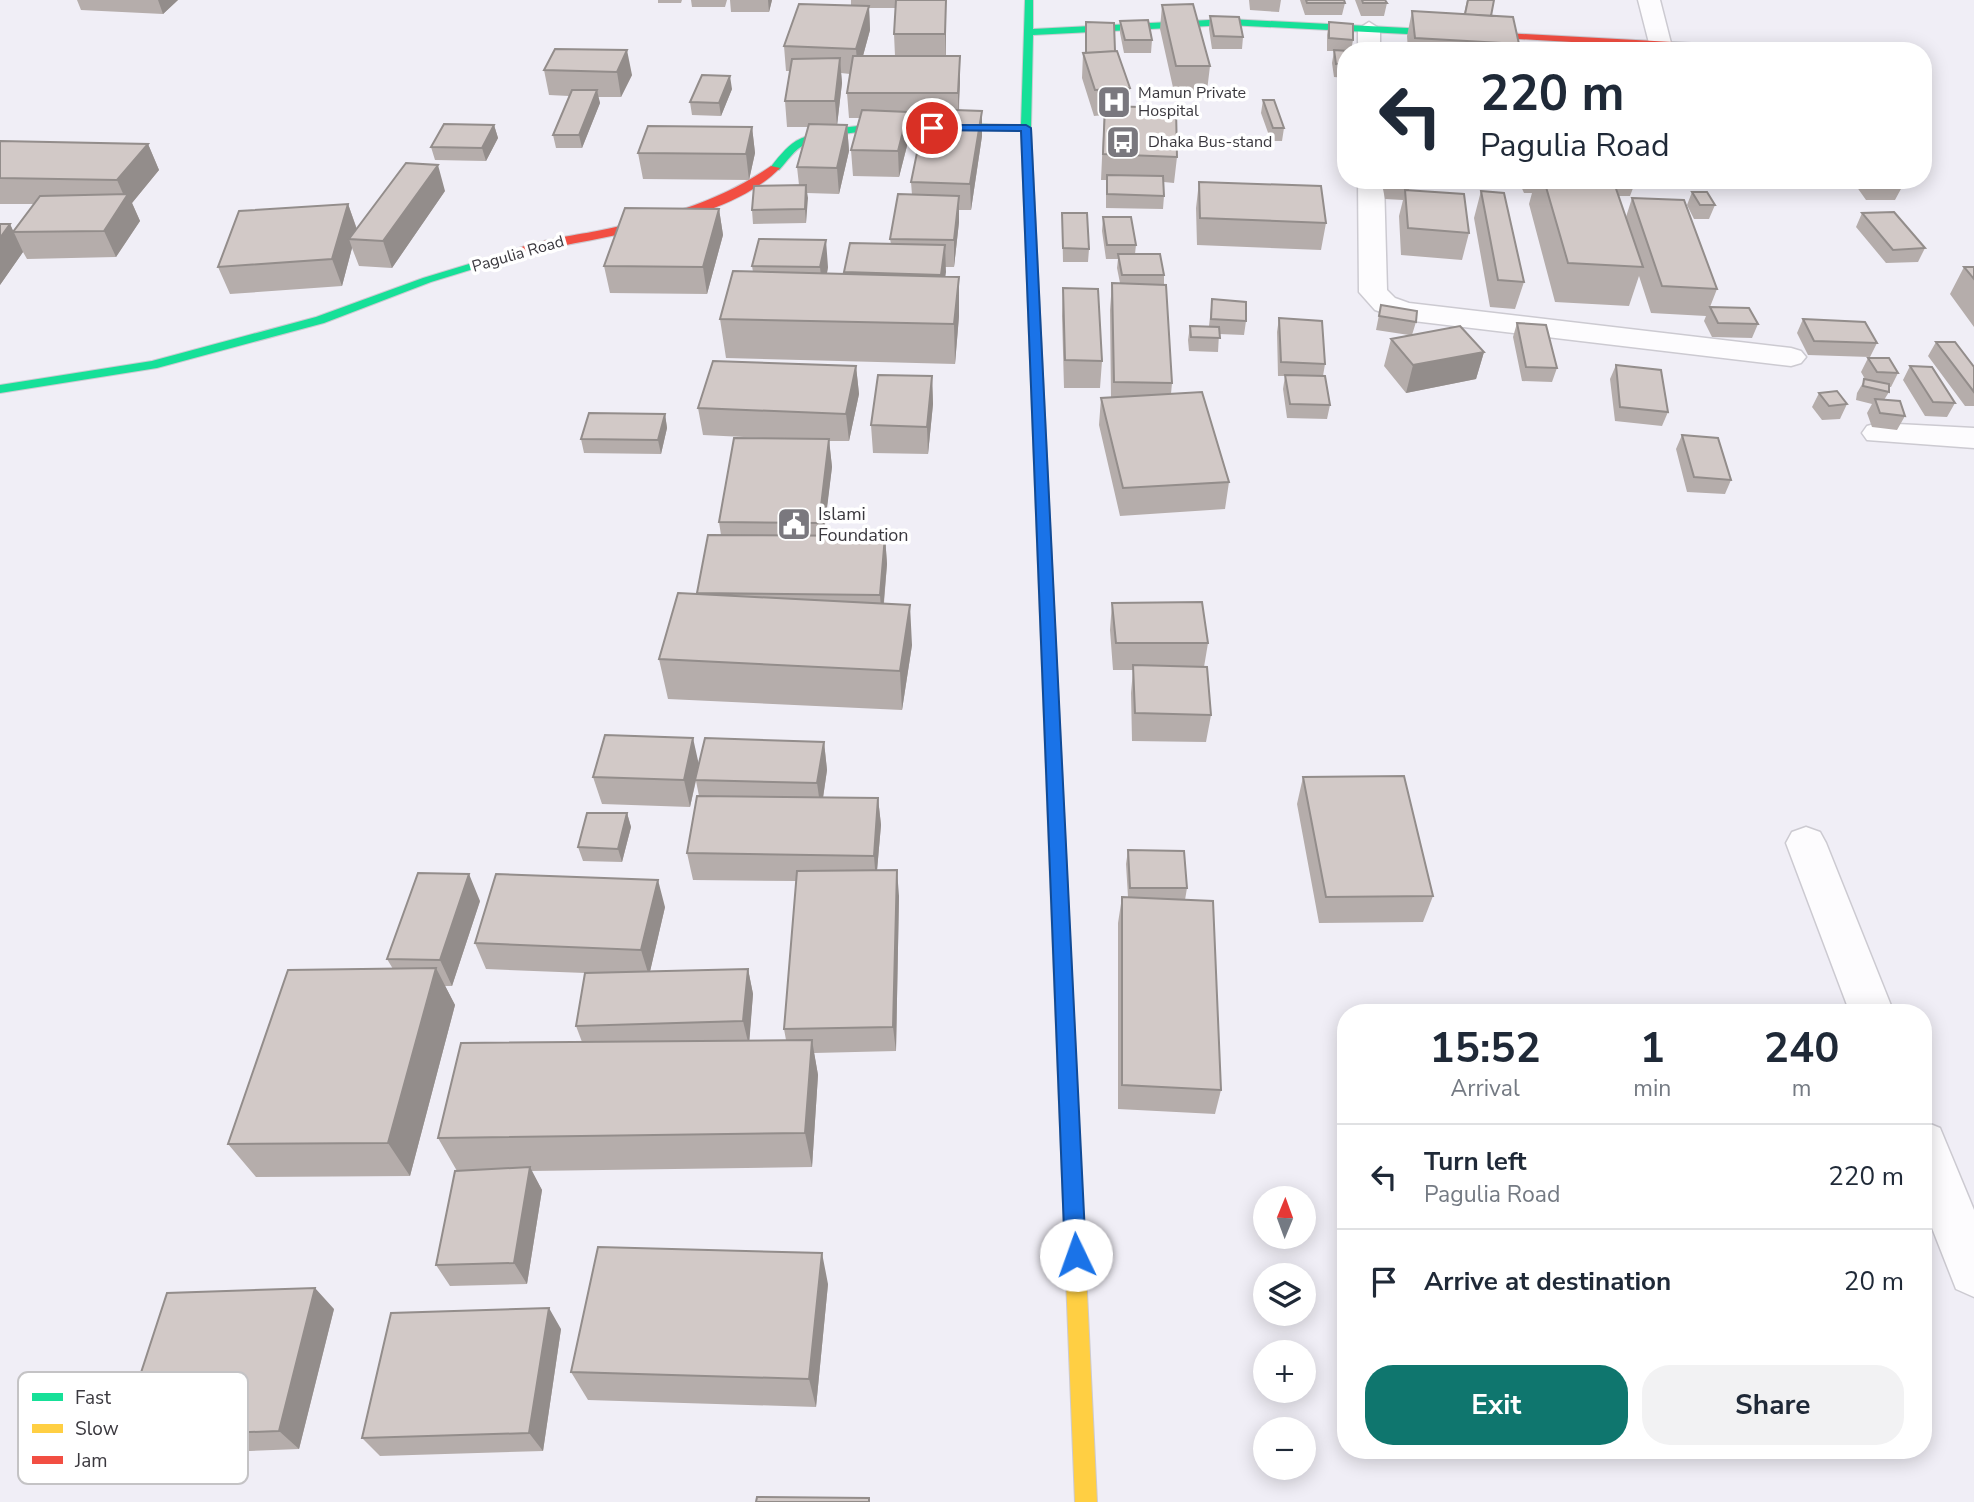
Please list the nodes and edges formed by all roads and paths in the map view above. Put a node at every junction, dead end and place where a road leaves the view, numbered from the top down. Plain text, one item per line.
1 (1029, 0) edge
2 (1649, 0) edge
3 (1029, 32) junction
4 (1369, 40) edge
5 (1563, 42) edge
6 (1660, 42) edge
7 (1026, 128) junction
8 (1371, 189) edge
9 (1791, 357) dead end
10 (0, 389) edge
11 (1878, 433) dead end
12 (1974, 438) edge
13 (1806, 843) dead end
14 (1869, 1004) edge
15 (1932, 1166) edge
16 (1974, 1272) edge
17 (1086, 1502) edge

1 - 3 main road
2 - 6 street
3 - 4 main road
3 - 7 main road
4 - 5 main road
7 - 10 main road, Pagulia Road
7 - 17 main road
8 - 9 street
11 - 12 street
13 - 14 street
15 - 16 street

